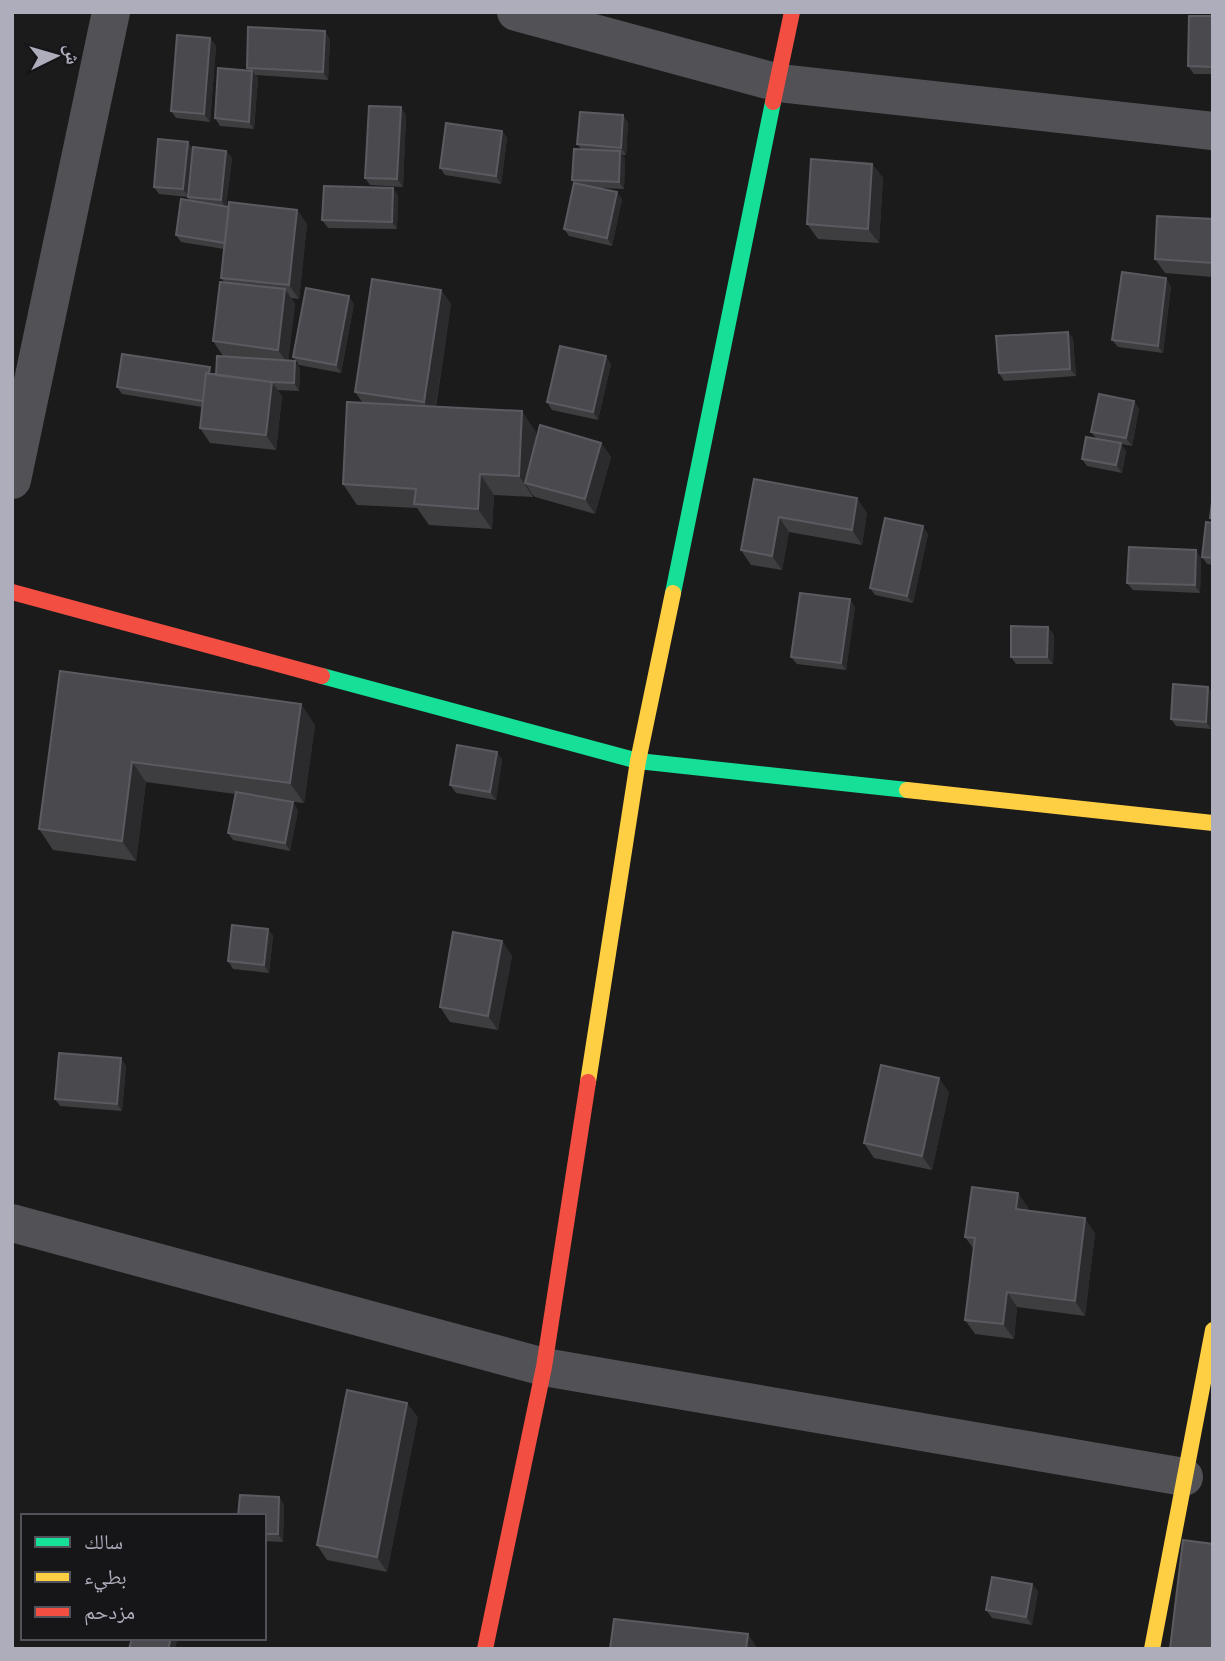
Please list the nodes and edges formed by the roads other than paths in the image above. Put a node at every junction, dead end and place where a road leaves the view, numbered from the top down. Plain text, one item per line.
1 (111, 12) edge
2 (516, 12) edge
3 (792, 12) edge
4 (779, 83) junction
5 (1213, 131) edge
6 (12, 480) edge
7 (12, 592) edge
8 (638, 761) junction
9 (1213, 823) edge
10 (12, 1223) edge
11 (1213, 1330) edge
12 (544, 1367) junction
13 (1194, 1478) junction
14 (485, 1649) edge
15 (1152, 1649) edge

1 - 6 street
2 - 4 street
3 - 4 street
4 - 5 street
4 - 8 street
7 - 8 street
8 - 9 street
8 - 12 street
10 - 12 street
11 - 13 street
12 - 13 street
12 - 14 street
13 - 15 street

